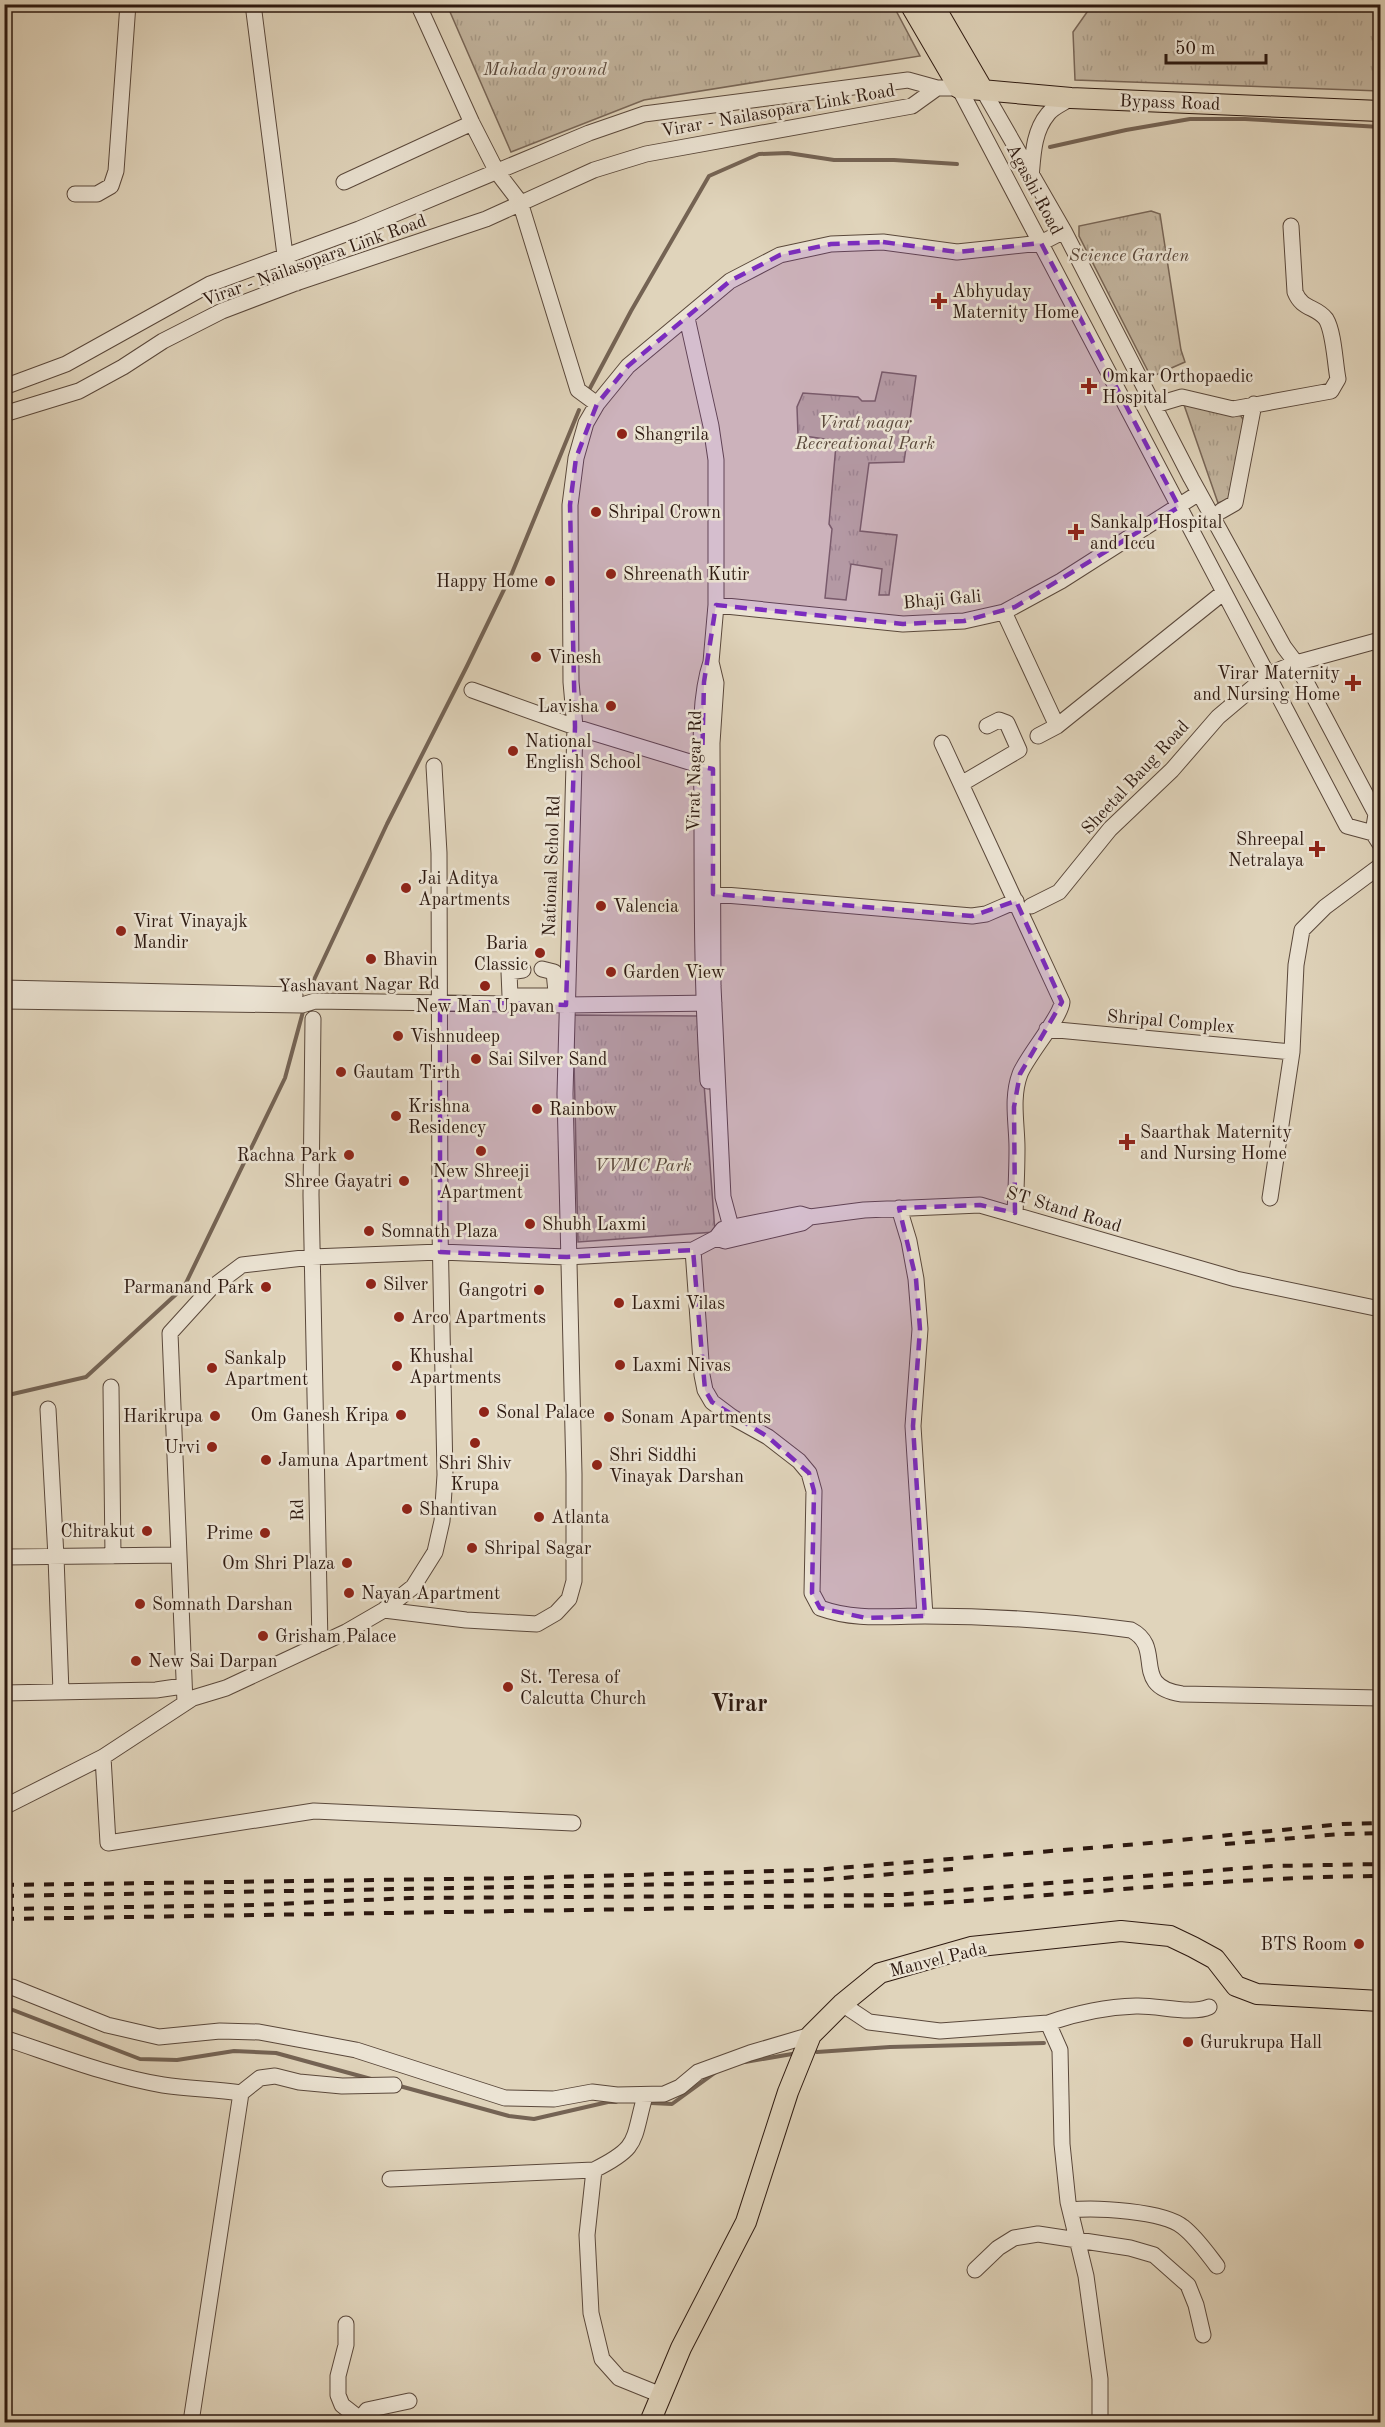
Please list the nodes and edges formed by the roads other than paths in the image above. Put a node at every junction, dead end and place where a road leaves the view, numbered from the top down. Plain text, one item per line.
1 (128, 4) edge
2 (254, 4) edge
3 (418, 4) edge
4 (910, 4) edge
5 (933, 4) edge
6 (937, 88) junction
7 (959, 88) junction
8 (983, 90) junction
9 (1071, 98) junction
10 (1380, 111) edge
11 (472, 123) junction
12 (497, 172) junction
13 (1031, 177) junction
14 (344, 182) dead end
15 (75, 194) dead end
16 (520, 202) junction
17 (1292, 226) dead end
18 (1064, 231) junction
19 (1041, 243) junction
20 (285, 255) junction
21 (297, 283) junction
22 (687, 318) junction
23 (4, 387) edge
24 (595, 402) junction
25 (1254, 404) junction
26 (1155, 405) junction
27 (4, 414) edge
28 (1199, 493) junction
29 (1179, 507) junction
30 (1221, 511) dead end
31 (1224, 592) junction
32 (716, 605) junction
33 (1004, 612) junction
34 (1380, 640) edge
35 (1296, 663) junction
36 (1269, 674) junction
37 (472, 690) dead end
38 (987, 726) dead end
39 (1057, 726) junction
40 (575, 727) junction
41 (1038, 736) dead end
42 (958, 741) dead end
43 (942, 743) dead end
44 (434, 766) dead end
45 (707, 768) junction
46 (966, 781) junction
47 (1377, 838) edge
48 (1380, 866) edge
49 (713, 894) junction
50 (1024, 904) junction
51 (542, 969) dead end
52 (523, 970) dead end
53 (4, 988) edge
54 (4, 1000) edge
55 (315, 1001) junction
56 (440, 1001) junction
57 (558, 1002) junction
58 (708, 1004) junction
59 (313, 1019) dead end
60 (1047, 1029) junction
61 (1292, 1052) junction
62 (1270, 1198) dead end
63 (899, 1208) junction
64 (1015, 1213) junction
65 (726, 1234) junction
66 (693, 1250) junction
67 (440, 1252) junction
68 (312, 1257) junction
69 (567, 1257) junction
70 (1380, 1309) edge
71 (111, 1387) dead end
72 (48, 1409) dead end
73 (178, 1555) junction
74 (113, 1556) junction
75 (4, 1557) edge
76 (57, 1557) junction
77 (384, 1610) junction
78 (925, 1616) junction
79 (320, 1644) junction
80 (183, 1686) junction
81 (61, 1692) junction
82 (4, 1693) edge
83 (1380, 1698) edge
84 (185, 1703) junction
85 (103, 1757) junction
86 (4, 1808) edge
87 (573, 1823) dead end
88 (12, 1987) dead end
89 (1380, 2001) edge
90 (842, 2004) junction
91 (1209, 2007) dead end
92 (1048, 2023) junction
93 (811, 2036) junction
94 (4, 2038) edge
95 (394, 2085) dead end
96 (241, 2093) junction
97 (645, 2096) junction
98 (594, 2170) junction
99 (390, 2179) dead end
100 (1070, 2210) junction
101 (1076, 2239) junction
102 (1217, 2266) dead end
103 (975, 2270) dead end
104 (346, 2324) dead end
105 (1203, 2335) dead end
106 (661, 2395) junction
107 (409, 2401) dead end
108 (360, 2421) edge
109 (191, 2422) edge
110 (650, 2422) edge
111 (1100, 2422) edge

1 - 15 street
2 - 20 street
3 - 11 street
4 - 7 main road
5 - 8 main road
6 - 7 street
6 - 12 street, Virar - Nailasopara Link Road
6 - 16 street, Virar - Nailasopara Link Road
7 - 8 main road, Bypass Road
7 - 19 street, Agashi Road
8 - 9 main road, Bypass Road
8 - 13 street, Agashi Road
9 - 10 main road, Bypass Road
9 - 13 street
11 - 12 street
11 - 14 street
12 - 16 street
12 - 20 street, Virar - Nailasopara Link Road
13 - 18 street, Agashi Road
16 - 21 street, Virar - Nailasopara Link Road
16 - 24 street
17 - 25 street
18 - 19 street
18 - 26 street, Agashi Road
19 - 22 street, National Schol Rd
19 - 29 street, Agashi Road
20 - 21 street
20 - 23 street, Virar - Nailasopara Link Road
21 - 27 street, Virar - Nailasopara Link Road
22 - 24 street, National Schol Rd
22 - 32 street
24 - 40 street, National Schol Rd
25 - 26 street
25 - 30 street
26 - 28 street, Agashi Road
28 - 29 street, Bhaji Gali
28 - 35 street, Agashi Road
29 - 31 street, Agashi Road
29 - 33 street, Bhaji Gali
31 - 36 street, Agashi Road
31 - 39 street
32 - 33 street, Bhaji Gali
32 - 45 street
33 - 39 street
34 - 35 street, Sheetal Baug Road
35 - 36 street, Sheetal Baug Road
35 - 47 street, Agashi Road
36 - 47 street, Agashi Road
36 - 50 street, Sheetal Baug Road
37 - 40 street
38 - 46 street
39 - 41 street
40 - 45 street
40 - 57 street, National Schol Rd
42 - 46 street
43 - 46 street
44 - 56 street
45 - 49 street, Virat Nagar Rd
45 - 58 street
46 - 50 street
48 - 61 street
49 - 50 street, Sheetal Baug Road
49 - 58 street, Virat Nagar Rd
50 - 60 street
51 - 57 street
52 - 57 street
53 - 55 street
54 - 55 street, Yashavant Nagar Rd
55 - 56 street, Yashavant Nagar Rd
56 - 57 street, Yashavant Nagar Rd
56 - 67 street
57 - 58 street, Yashavant Nagar Rd
57 - 69 street
58 - 65 street, Virat Nagar Rd
59 - 68 street, Rd
60 - 61 street, Shripal Complex
60 - 64 street
61 - 62 street
63 - 64 street, ST Stand Road
63 - 65 street, ST Stand Road
63 - 78 street
64 - 70 street, ST Stand Road
65 - 66 street, ST Stand Road
66 - 69 street
66 - 78 street
67 - 68 street
67 - 69 street
67 - 77 street
68 - 73 street
68 - 79 street, Rd
69 - 77 street
71 - 74 street
72 - 76 street
73 - 74 street
73 - 80 street
74 - 76 street
75 - 76 street
76 - 81 street
77 - 79 street
78 - 83 street
79 - 84 street
80 - 81 street
80 - 84 street
81 - 82 street
84 - 85 street
85 - 86 street
85 - 87 street
88 - 97 street
89 - 90 main road, Manvel Pada
90 - 92 street
90 - 93 main road, Manvel Pada
91 - 92 street
92 - 100 street
93 - 97 street
93 - 106 main road, Manvel Pada
94 - 96 street
95 - 96 street
96 - 109 street
97 - 98 street
98 - 99 street
98 - 106 street
100 - 101 street
100 - 102 street
101 - 103 street
101 - 105 street
101 - 111 street
104 - 108 street
106 - 110 main road, Manvel Pada
107 - 108 street

